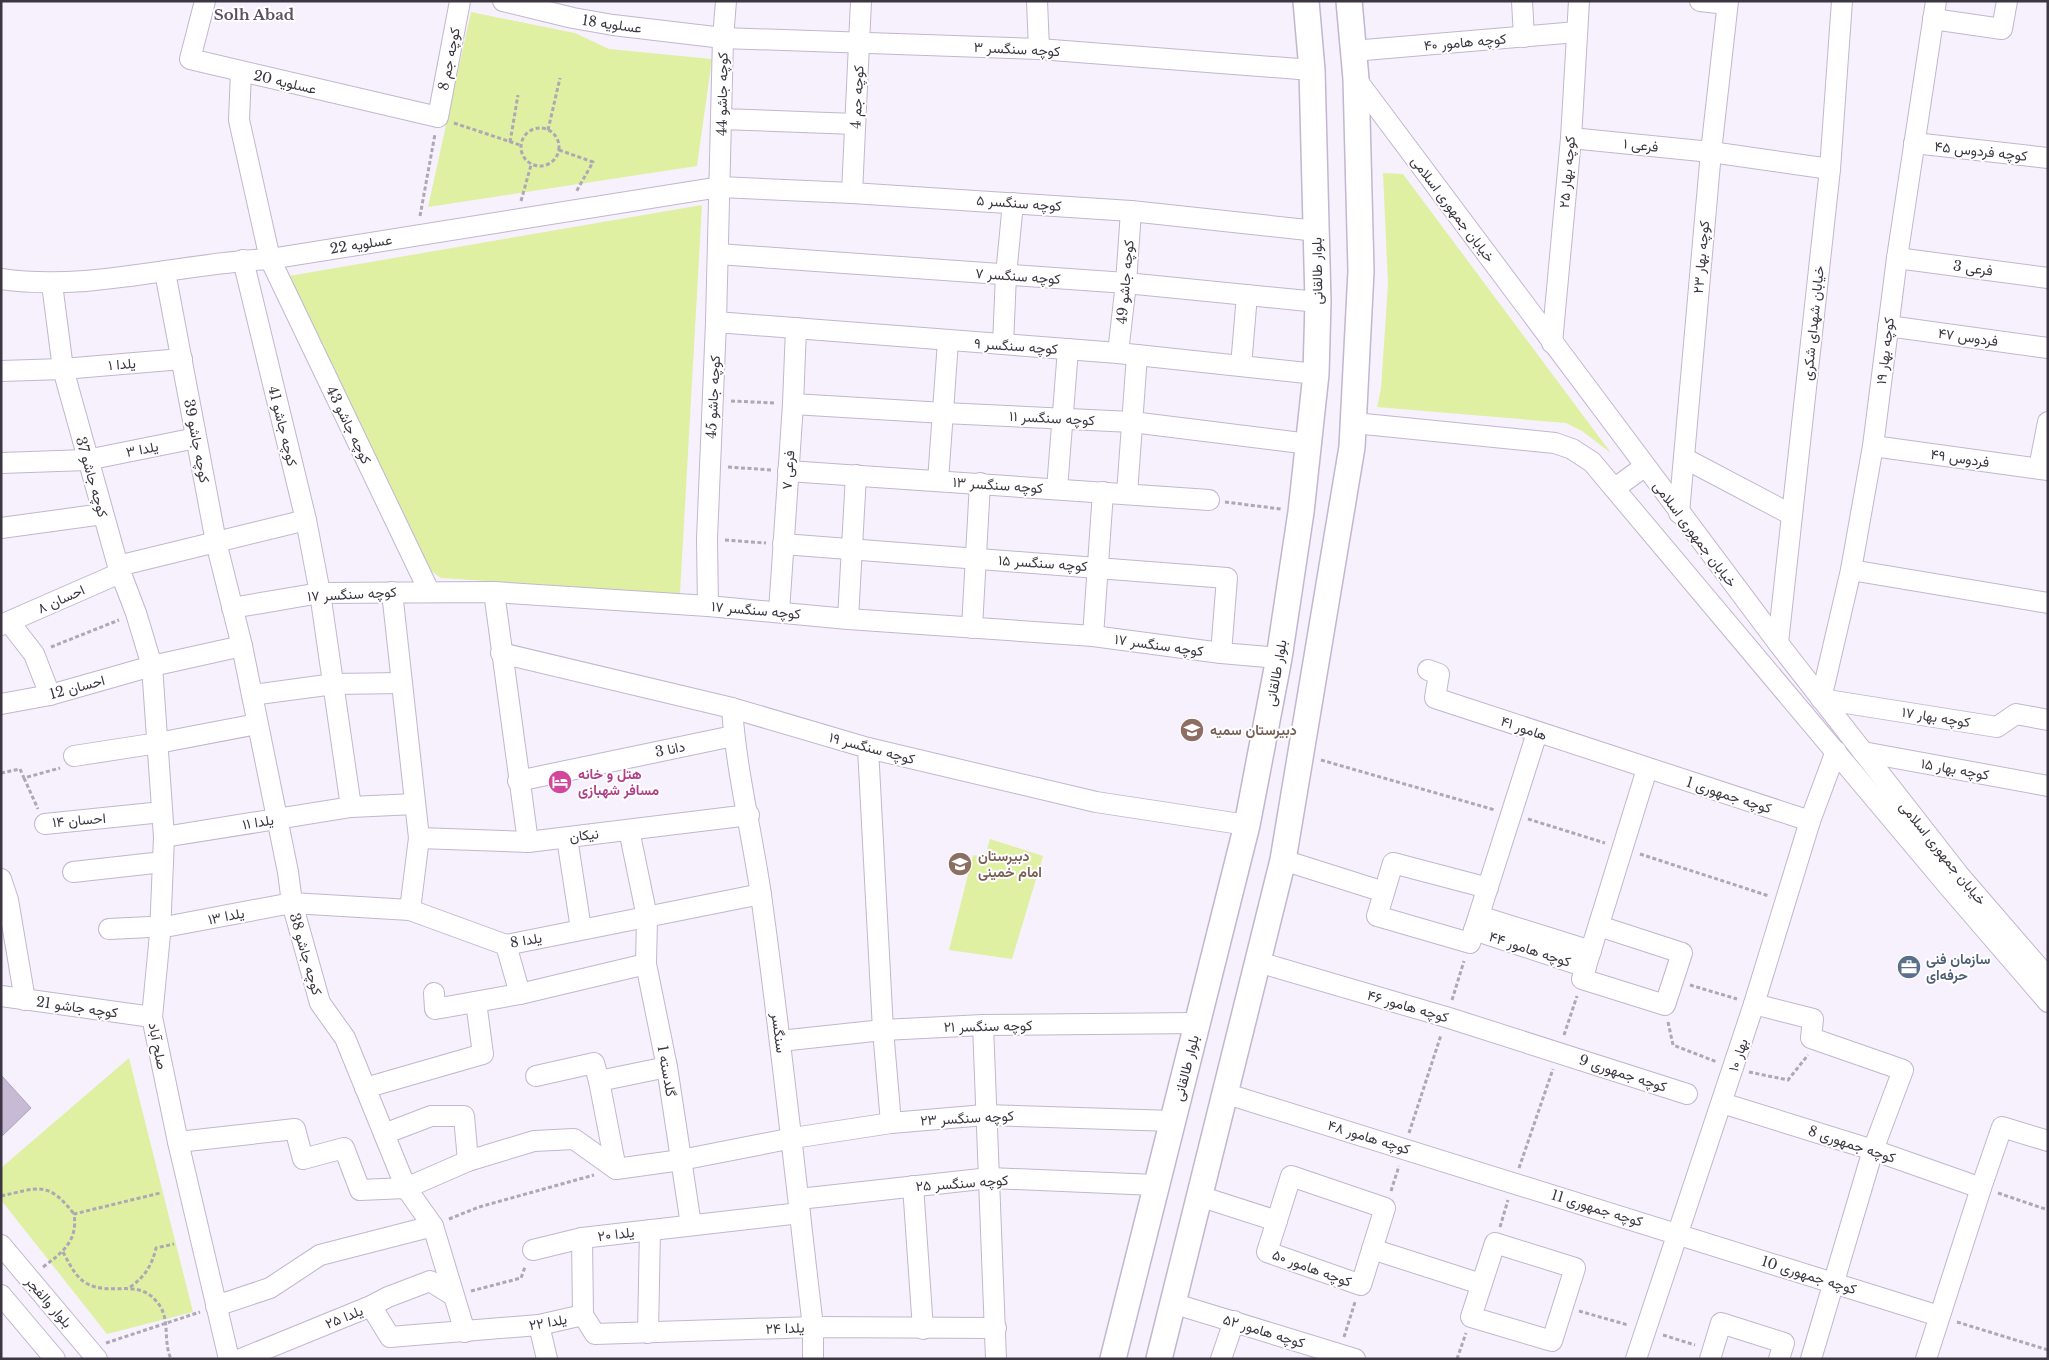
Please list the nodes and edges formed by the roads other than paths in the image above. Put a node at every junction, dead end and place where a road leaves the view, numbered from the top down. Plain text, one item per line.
1 (205, 1) edge
2 (460, 1) edge
3 (503, 1) edge
4 (726, 1) edge
5 (861, 1) edge
6 (1037, 1) edge
7 (1306, 1) edge
8 (1348, 1) edge
9 (1522, 1) edge
10 (1580, 1) edge
11 (1700, 1) edge
12 (1842, 1) edge
13 (2007, 1) edge
14 (1727, 3) edge
15 (575, 10) edge
16 (1934, 10) edge
17 (1577, 32) junction
18 (1524, 36) junction
19 (723, 38) junction
20 (859, 43) junction
21 (1039, 49) junction
22 (1353, 52) junction
23 (1312, 70) junction
24 (241, 72) junction
25 (1356, 79) junction
26 (438, 117) joint
27 (721, 120) junction
28 (855, 124) junction
29 (1570, 138) junction
30 (1914, 143) junction
31 (1711, 152) junction
32 (2048, 158) edge
33 (1830, 169) junction
34 (720, 188) junction
35 (852, 193) junction
36 (1013, 202) junction
37 (1131, 211) junction
38 (1317, 231) junction
39 (718, 254) junction
40 (1897, 258) junction
41 (270, 259) junction
42 (243, 260) junction
43 (166, 272) junction
44 (1006, 275) junction
45 (2048, 278) edge
46 (1, 279) edge
47 (1126, 283) junction
48 (52, 284) junction
49 (1247, 295) junction
50 (1318, 302) junction
51 (716, 322) junction
52 (1888, 326) junction
53 (796, 328) junction
54 (948, 341) junction
55 (1552, 343) junction
56 (1003, 344) junction
57 (2048, 348) edge
58 (1068, 349) junction
59 (1128, 354) junction
60 (182, 359) junction
61 (1241, 366) junction
62 (63, 369) junction
63 (1, 371) edge
64 (1316, 374) junction
65 (793, 404) junction
66 (944, 413) junction
67 (1063, 419) junction
68 (1132, 422) junction
69 (2048, 422) edge
70 (1353, 435) junction
71 (196, 438) junction
72 (1310, 444) junction
73 (1873, 446) junction
74 (1684, 458) junction
75 (87, 460) junction
76 (1, 464) edge
77 (1644, 467) junction
78 (2044, 469) edge
79 (788, 471) junction
80 (856, 476) junction
81 (938, 481) junction
82 (980, 483) junction
83 (1615, 488) junction
84 (1057, 489) junction
85 (1103, 492) junction
86 (1127, 494) junction
87 (1208, 500) road end
88 (1679, 513) junction
89 (103, 514) junction
90 (1792, 515) junction
91 (306, 520) junction
92 (1, 528) edge
93 (216, 542) junction
94 (784, 544) junction
95 (852, 549) junction
96 (976, 557) junction
97 (1098, 567) junction
98 (119, 570) junction
99 (1851, 570) junction
100 (429, 591) junction
101 (392, 592) junction
102 (494, 592) junction
103 (320, 593) junction
104 (2048, 603) edge
105 (708, 606) junction
106 (232, 608) junction
107 (779, 612) junction
108 (848, 619) junction
109 (5, 624) edge
110 (972, 628) junction
111 (1093, 636) junction
112 (1778, 644) junction
113 (242, 646) junction
114 (501, 653) junction
115 (1221, 653) junction
116 (1279, 658) junction
117 (152, 666) junction
118 (1428, 670) dead end
119 (402, 683) junction
120 (334, 684) junction
121 (50, 695) junction
122 (252, 696) junction
123 (1821, 699) junction
124 (1, 704) edge
125 (732, 708) junction
126 (2048, 720) edge
127 (258, 724) junction
128 (1537, 733) junction
129 (733, 736) junction
130 (158, 743) junction
131 (868, 748) junction
132 (1836, 751) junction
133 (1863, 752) junction
134 (74, 756) road end
135 (1647, 768) junction
136 (518, 781) junction
137 (2048, 786) edge
138 (415, 804) junction
139 (351, 807) junction
140 (162, 812) junction
141 (749, 815) junction
142 (276, 819) junction
143 (1810, 821) junction
144 (45, 824) road end
145 (1247, 826) junction
146 (629, 830) junction
147 (164, 837) junction
148 (419, 838) junction
149 (567, 838) junction
150 (528, 842) junction
151 (1283, 860) junction
152 (163, 862) junction
153 (73, 872) dead end
154 (1, 879) edge
155 (1488, 888) junction
156 (1384, 892) junction
157 (761, 894) junction
158 (292, 903) junction
159 (410, 910) junction
160 (647, 917) junction
161 (1599, 926) junction
162 (160, 927) junction
163 (109, 929) dead end
164 (581, 929) junction
165 (1474, 930) junction
166 (506, 945) junction
167 (2048, 954) edge
168 (1258, 962) junction
169 (646, 964) junction
170 (1587, 965) junction
171 (2046, 976) edge
172 (434, 993) dead end
173 (520, 994) junction
174 (1, 996) edge
175 (25, 1000) junction
176 (476, 1002) junction
177 (2048, 1002) edge
178 (1754, 1004) junction
179 (152, 1017) junction
180 (1197, 1024) junction
181 (983, 1025) junction
182 (883, 1030) junction
183 (780, 1040) junction
184 (1559, 1052) joint
185 (667, 1067) junction
186 (536, 1076) dead end
187 (599, 1081) junction
188 (365, 1088) junction
189 (1224, 1093) junction
190 (1687, 1094) dead end
191 (1722, 1103) junction
192 (986, 1114) junction
193 (1173, 1121) junction
194 (891, 1123) junction
195 (384, 1134) junction
196 (793, 1138) junction
197 (2048, 1141) edge
198 (178, 1142) junction
199 (1873, 1150) junction
200 (681, 1160) junction
201 (468, 1161) junction
202 (616, 1169) junction
203 (990, 1178) junction
204 (1514, 1182) joint
205 (1155, 1185) junction
206 (913, 1186) junction
207 (406, 1188) junction
208 (1981, 1188) junction
209 (1199, 1196) junction
210 (799, 1206) junction
211 (1277, 1221) junction
212 (692, 1225) junction
213 (433, 1226) junction
214 (650, 1230) junction
215 (1679, 1234) junction
216 (582, 1238) junction
217 (1, 1245) edge
218 (1372, 1249) junction
219 (532, 1250) road end
220 (1834, 1283) junction
221 (1481, 1284) junction
222 (1, 1295) edge
223 (454, 1296) junction
224 (1172, 1302) junction
225 (216, 1306) junction
226 (371, 1306) junction
227 (583, 1315) junction
228 (1939, 1316) junction
229 (1234, 1321) junction
230 (539, 1326) junction
231 (813, 1328) junction
232 (996, 1328) junction
233 (923, 1329) junction
234 (465, 1332) junction
235 (648, 1332) junction
236 (93, 1354) edge
237 (1711, 1354) edge
238 (1347, 1356) edge
239 (55, 1359) edge
240 (229, 1359) edge
241 (241, 1359) edge
242 (547, 1359) edge
243 (813, 1359) edge
244 (996, 1359) edge
245 (1113, 1359) edge
246 (1159, 1359) edge
247 (1221, 1359) edge
248 (1636, 1359) edge
249 (1779, 1359) edge
250 (1811, 1359) edge
251 (1926, 1359) edge

1 - 24 street, عسلویه 20
2 - 26 street, کوچه جم 8
3 - 15 street, عسلویه 18
4 - 19 street, کوچه جاشو 44
5 - 20 street, کوچه جم 4
6 - 21 street
7 - 23 main road, بلوار طالقانی
8 - 22 main road
9 - 18 street
10 - 17 street, کوچه بهار ۲۵
11 - 14 street
12 - 33 street, خیابان شهدای شکری
13 - 16 street
14 - 31 street, کوچه بهار ۲۳
15 - 19 street, عسلویه 18
16 - 30 street, کوچه بهار ۱۹
17 - 18 street, کوچه هامور ۴۰
17 - 29 street, کوچه بهار ۲۵
18 - 22 street, کوچه هامور ۴۰
19 - 20 street, کوچه سنگسر ۳
19 - 27 street, کوچه جاشو 44
20 - 21 street, کوچه سنگسر ۳
20 - 28 street, کوچه جم 4
21 - 23 street, کوچه سنگسر ۳
22 - 25 main road
23 - 38 main road, بلوار طالقانی
24 - 26 street, عسلویه 20
24 - 41 street, کوچه جاشو 43
25 - 55 street, خیابان جمهوری اسلامی
25 - 70 main road
27 - 28 street
27 - 34 street, کوچه جاشو 44
28 - 35 street, کوچه جم 4
29 - 31 street, فرعی ۱
29 - 55 street, کوچه بهار ۲۵
30 - 32 street, کوچه فردوس ۴۵
30 - 40 street, کوچه بهار ۱۹
31 - 33 street, فرعی ۱
31 - 74 street, کوچه بهار ۲۳
33 - 90 street, خیابان شهدای شکری
34 - 35 street, کوچه سنگسر ۵
34 - 39 street, کوچه جاشو 45
34 - 41 street, عسلویه 22
35 - 36 street, کوچه سنگسر ۵
36 - 37 street, کوچه سنگسر ۵
36 - 44 street
37 - 38 street, کوچه سنگسر ۵
37 - 47 street, کوچه جاشو 49
38 - 50 main road, بلوار طالقانی
39 - 44 street, کوچه سنگسر ۷
39 - 51 street, کوچه جاشو 45
40 - 45 street, فرعی 3
40 - 52 street, کوچه بهار ۱۹
41 - 42 street, عسلویه 22
41 - 100 street, کوچه جاشو 43
42 - 43 street, عسلویه 22
42 - 91 street, کوچه جاشو 41
43 - 48 street, عسلویه 22
43 - 60 street, کوچه جاشو 39
44 - 47 street, کوچه سنگسر ۷
44 - 56 street
46 - 48 street, عسلویه 22
47 - 49 street, کوچه سنگسر ۷
47 - 59 street, کوچه جاشو 49
48 - 62 street, کوچه جاشو 37
49 - 50 street, کوچه سنگسر ۷
49 - 61 street
50 - 64 main road, بلوار طالقانی
51 - 53 street, کوچه سنگسر ۹
51 - 105 street, کوچه جاشو 45
52 - 57 street, فردوس ۴۷
52 - 73 street, کوچه بهار ۱۹
53 - 54 street, کوچه سنگسر ۹
53 - 65 street, فرعی ۷
54 - 56 street, کوچه سنگسر ۹
54 - 66 street
55 - 77 street, خیابان جمهوری اسلامی
56 - 58 street, کوچه سنگسر ۹
58 - 59 street, کوچه سنگسر ۹
58 - 67 street
59 - 61 street, کوچه سنگسر ۹
59 - 68 street, کوچه جاشو 49
60 - 62 street, یلدا ۱
60 - 71 street, کوچه جاشو 39
61 - 64 street, کوچه سنگسر ۹
62 - 63 street, یلدا ۱
62 - 75 street, کوچه جاشو 37
64 - 72 main road, بلوار طالقانی
65 - 66 street, کوچه سنگسر ۱۱
65 - 79 street, فرعی ۷
66 - 67 street, کوچه سنگسر ۱۱
66 - 81 street
67 - 68 street, کوچه سنگسر ۱۱
67 - 84 street
68 - 72 street, کوچه سنگسر ۱۱
68 - 86 street, کوچه جاشو 49
69 - 78 street
70 - 72 main road
70 - 83 street, خیابان جمهوری اسلامی
70 - 151 main road
71 - 75 street, یلدا ۳
71 - 93 street, کوچه جاشو 39
72 - 116 main road, بلوار طالقانی
73 - 78 street, فردوس ۴۹
73 - 99 street, کوچه بهار ۱۹
74 - 88 street, کوچه بهار ۲۳
74 - 90 street
75 - 76 street, یلدا ۳
75 - 89 street, کوچه جاشو 37
77 - 83 street
77 - 88 street, خیابان جمهوری اسلامی
79 - 80 street, کوچه سنگسر ۱۳
79 - 94 street, فرعی ۷
80 - 81 street, کوچه سنگسر ۱۳
80 - 95 street
81 - 82 street, کوچه سنگسر ۱۳
82 - 84 street, کوچه سنگسر ۱۳
82 - 96 street
83 - 132 street, خیابان جمهوری اسلامی
84 - 85 street, کوچه سنگسر ۱۳
85 - 86 street, کوچه سنگسر ۱۳
85 - 97 street
86 - 87 street, کوچه سنگسر ۱۳
88 - 112 street, خیابان جمهوری اسلامی
89 - 92 street
89 - 98 street, کوچه جاشو 37
90 - 112 street, خیابان شهدای شکری
91 - 93 street, احسان ۸
91 - 103 street, کوچه جاشو 41
93 - 98 street, احسان ۸
93 - 106 street, کوچه جاشو 39
94 - 95 street, کوچه سنگسر ۱۵
94 - 107 street, فرعی ۷
95 - 96 street, کوچه سنگسر ۱۵
95 - 108 street
96 - 97 street, کوچه سنگسر ۱۵
96 - 110 street
97 - 111 street
97 - 115 street, کوچه سنگسر ۱۵
98 - 109 street, احسان ۸
98 - 117 street, کوچه جاشو 37
99 - 104 street
99 - 123 street, کوچه بهار ۱۹
100 - 101 street, کوچه سنگسر ۱۷
100 - 102 street, کوچه سنگسر ۱۷
101 - 103 street, کوچه سنگسر ۱۷
101 - 119 street
102 - 105 street, کوچه سنگسر ۱۷
102 - 114 street
103 - 106 street, کوچه سنگسر ۱۷
103 - 120 street, کوچه جاشو 41
105 - 107 street, کوچه سنگسر ۱۷
106 - 113 street, کوچه جاشو 38
107 - 108 street, کوچه سنگسر ۱۷
108 - 110 street, کوچه سنگسر ۱۷
109 - 121 street
110 - 111 street, کوچه سنگسر ۱۷
111 - 115 street, کوچه سنگسر ۱۷
112 - 123 street, خیابان جمهوری اسلامی
113 - 117 street, احسان 12
113 - 122 street, کوچه جاشو 38
114 - 125 street, کوچه سنگسر ۱۹
114 - 136 street
115 - 116 street, کوچه سنگسر ۱۷
116 - 145 main road, بلوار طالقانی
117 - 121 street, احسان 12
117 - 130 street, صلح آباد
118 - 128 street, هامور ۴۱
119 - 120 street
119 - 138 street
120 - 122 street
120 - 139 street, کوچه جاشو 41
121 - 124 street, احسان 12
122 - 127 street, کوچه جاشو 38
123 - 126 street, کوچه بهار ۱۷
123 - 133 street, خیابان جمهوری اسلامی
125 - 129 street, سنگسر
125 - 131 street, کوچه سنگسر ۱۹
127 - 130 street
127 - 142 street, کوچه جاشو 38
128 - 135 street, هامور ۴۱
128 - 155 street
129 - 136 street, دانا 3
129 - 141 street, سنگسر
130 - 134 street
130 - 140 street, صلح آباد
131 - 145 street, کوچه سنگسر ۱۹
131 - 182 street
132 - 143 street, بهار ۱۰
132 - 177 street, خیابان جمهوری اسلامی
133 - 137 street, کوچه بهار ۱۵
133 - 171 street, خیابان جمهوری اسلامی
135 - 143 street, کوچه جمهوری 1
135 - 161 street
136 - 150 street
138 - 139 street, یلدا ۱۱
138 - 148 street
139 - 142 street, یلدا ۱۱
140 - 144 street, احسان ۱۴
140 - 147 street, صلح آباد
141 - 146 street, نیکان
141 - 157 street, سنگسر
142 - 147 street, یلدا ۱۱
142 - 158 street, کوچه جاشو 38
143 - 178 street, بهار ۱۰
145 - 180 main road, بلوار طالقانی
146 - 149 street, نیکان
146 - 160 street, گلدسته 1
147 - 152 street, صلح آباد
148 - 150 street, نیکان
148 - 159 street
149 - 150 street, نیکان
149 - 164 street
151 - 156 street
151 - 168 main road
152 - 153 street
152 - 162 street, صلح آباد
154 - 175 street
155 - 156 street
155 - 165 street
156 - 165 street, کوچه هامور ۴۴
157 - 160 street, یلدا 8
157 - 183 street, سنگسر
158 - 159 street, یلدا 8
158 - 162 street, یلدا ۱۳
158 - 188 street, کوچه جاشو 38
159 - 166 street, یلدا 8
160 - 164 street, یلدا 8
160 - 169 street, گلدسته 1
161 - 170 street
161 - 170 street, کوچه هامور ۴۴
162 - 163 street, یلدا ۱۳
162 - 179 street, صلح آباد
164 - 166 street, یلدا 8
165 - 170 street, کوچه هامور ۴۴
166 - 173 street
167 - 171 street
168 - 184 street, کوچه هامور ۴۶
168 - 189 main road
169 - 173 street
169 - 185 street, گلدسته 1
172 - 176 street
173 - 176 street
174 - 175 street, کوچه جاشو 21
175 - 179 street, کوچه جاشو 21
176 - 188 street
178 - 191 street, بهار ۱۰
178 - 199 street
179 - 198 street, صلح آباد
180 - 181 street, کوچه سنگسر ۲۱
180 - 193 main road, بلوار طالقانی
181 - 182 street, کوچه سنگسر ۲۱
181 - 192 street
182 - 183 street, کوچه سنگسر ۲۱
182 - 194 street
183 - 196 street, سنگسر
184 - 190 street, کوچه جمهوری 9
185 - 187 street
185 - 200 street, گلدسته 1
186 - 187 street
187 - 202 street
188 - 195 street, کوچه جاشو 38
189 - 204 street, کوچه هامور ۴۸
189 - 209 main road
191 - 199 street, کوچه جمهوری 8
191 - 215 street, بهار ۱۰
192 - 193 street, کوچه سنگسر ۲۳
192 - 194 street, کوچه سنگسر ۲۳
192 - 203 street
193 - 205 main road, بلوار طالقانی
194 - 196 street, کوچه سنگسر ۲۳
195 - 201 street
195 - 207 street, کوچه جاشو 38
196 - 200 street, کوچه سنگسر ۲۳
196 - 210 street, سنگسر
197 - 208 street
198 - 207 street
198 - 225 street, صلح آباد
199 - 208 street, کوچه جمهوری 8
199 - 220 street
200 - 202 street, کوچه سنگسر ۲۳
200 - 212 street, گلدسته 1
201 - 202 street
201 - 207 street
203 - 205 street, کوچه سنگسر ۲۵
203 - 206 street, کوچه سنگسر ۲۵
203 - 232 street
204 - 215 street, کوچه جمهوری 11
205 - 245 main road, بلوار طالقانی
206 - 210 street, کوچه سنگسر ۲۵
206 - 233 street
207 - 213 street, کوچه جاشو 38
208 - 228 street
209 - 211 street
209 - 224 main road
210 - 212 street, یلدا ۲۰
210 - 231 street, سنگسر
211 - 218 street, کوچه هامور ۵۰
211 - 218 street, کوچه هامور ۵۰
212 - 214 street, یلدا ۲۰
213 - 223 street, کوچه جاشو 38
213 - 225 street
214 - 216 street, یلدا ۲۰
214 - 235 street
215 - 220 street, کوچه جمهوری 10
215 - 248 street, بهار ۱۰
216 - 219 street, یلدا ۲۰
216 - 227 street, یلدا ۲۲
217 - 236 street, بلوار والفجر
218 - 221 street
220 - 228 street, کوچه جمهوری 10
220 - 250 street
221 - 221 street
222 - 239 street
223 - 226 street
223 - 234 street, کوچه جاشو 38
224 - 229 street, کوچه هامور ۵۲
224 - 246 main road
225 - 240 street, صلح آباد
226 - 234 street, یلدا ۲۵
226 - 241 street, یلدا ۲۵
227 - 230 street, یلدا ۲۲
227 - 235 street, یلدا ۲۴
228 - 251 street
229 - 238 street, کوچه هامور ۵۲
229 - 247 street
230 - 234 street, یلدا ۲۲
230 - 242 street
231 - 233 street, یلدا ۲۴
231 - 235 street, یلدا ۲۴
231 - 243 street, سنگسر
232 - 233 street, یلدا ۲۴
232 - 244 street
237 - 249 street

